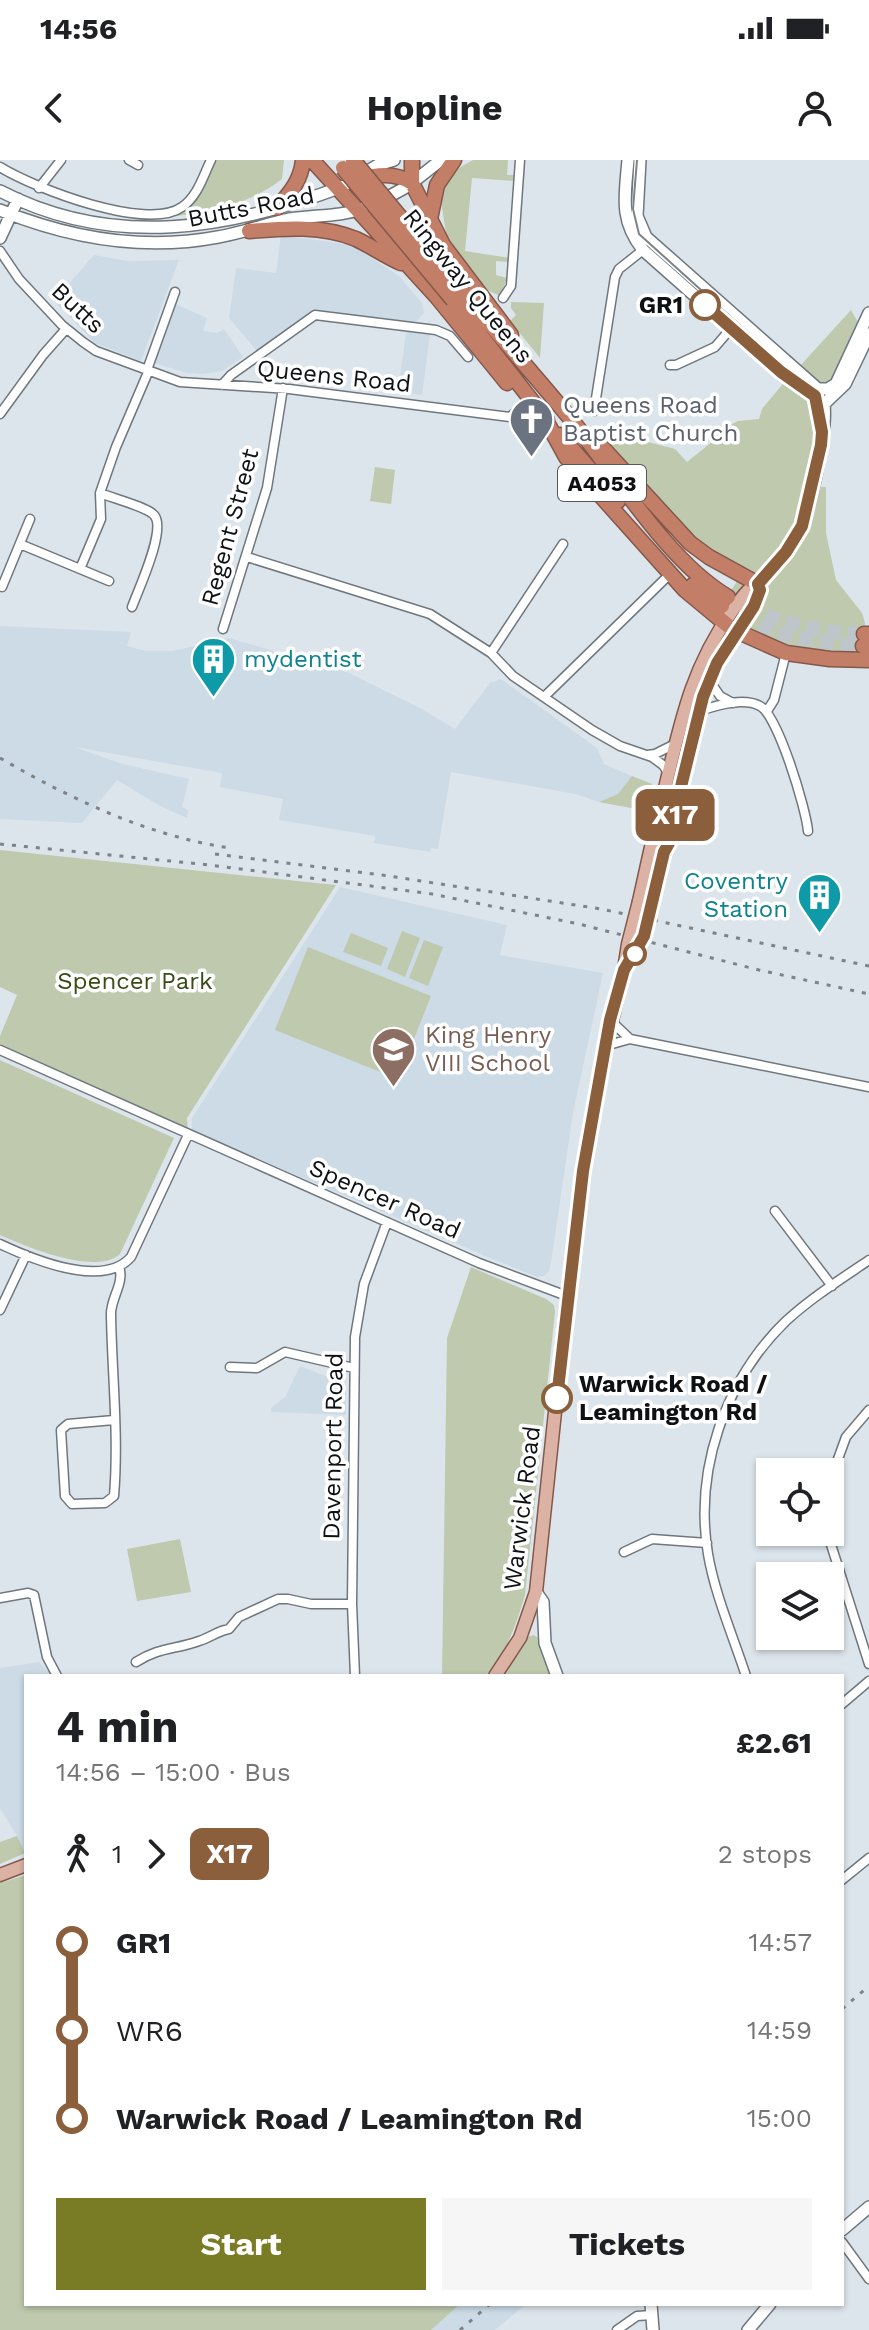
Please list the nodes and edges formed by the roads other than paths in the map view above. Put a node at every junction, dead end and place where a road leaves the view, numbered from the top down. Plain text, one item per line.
1 (61, 160) edge
2 (211, 160) edge
3 (303, 160) edge
4 (312, 160) edge
5 (394, 160) edge
6 (412, 160) edge
7 (441, 160) edge
8 (454, 160) edge
9 (520, 160) edge
10 (628, 160) edge
11 (640, 160) edge
12 (344, 163) edge
13 (0, 167) edge
14 (351, 183) junction
15 (412, 183) junction
16 (39, 188) junction
17 (336, 189) junction
18 (1, 195) edge
19 (18, 199) junction
20 (277, 208) junction
21 (356, 211) junction
22 (6, 212) edge
23 (430, 219) junction
24 (249, 231) junction
25 (0, 238) edge
26 (647, 246) junction
27 (0, 251) edge
28 (408, 266) junction
29 (175, 292) dead end
30 (458, 296) junction
31 (503, 298) dead end
32 (869, 313) edge
33 (735, 324) junction
34 (66, 329) junction
35 (869, 334) edge
36 (468, 357) dead end
37 (670, 365) dead end
38 (148, 370) junction
39 (222, 385) junction
40 (283, 388) junction
41 (822, 396) junction
42 (554, 398) junction
43 (533, 403) junction
44 (517, 411) dead end
45 (594, 411) dead end
46 (0, 414) edge
47 (543, 415) junction
48 (580, 431) junction
49 (100, 493) junction
50 (30, 519) dead end
51 (20, 544) junction
52 (563, 544) dead end
53 (247, 557) junction
54 (80, 569) junction
55 (670, 574) junction
56 (109, 581) dead end
57 (758, 584) junction
58 (2, 587) edge
59 (132, 607) dead end
60 (730, 627) junction
61 (223, 629) dead end
62 (867, 644) edge
63 (491, 653) junction
64 (786, 653) junction
65 (709, 680) junction
66 (544, 697) junction
67 (733, 703) junction
68 (767, 711) junction
69 (699, 712) junction
70 (681, 717) junction
71 (675, 744) junction
72 (646, 755) junction
73 (669, 774) junction
74 (658, 816) junction
75 (674, 825) junction
76 (808, 831) dead end
77 (653, 838) junction
78 (669, 840) junction
79 (633, 946) junction
80 (610, 1020) junction
81 (630, 1039) junction
82 (605, 1046) junction
83 (0, 1050) edge
84 (869, 1087) edge
85 (188, 1135) junction
86 (775, 1211) dead end
87 (387, 1222) junction
88 (0, 1244) edge
89 (26, 1255) junction
90 (869, 1260) edge
91 (119, 1267) junction
92 (832, 1286) junction
93 (567, 1296) junction
94 (0, 1310) edge
95 (230, 1367) dead end
96 (354, 1368) junction
97 (869, 1410) edge
98 (114, 1420) junction
99 (838, 1458) edge
100 (707, 1543) junction
101 (831, 1546) edge
102 (624, 1552) dead end
103 (536, 1592) junction
104 (0, 1598) edge
105 (352, 1604) junction
106 (525, 1623) junction
107 (534, 1635) junction
108 (545, 1643) junction
109 (512, 1654) junction
110 (136, 1662) dead end
111 (869, 1664) edge
112 (56, 1674) edge
113 (355, 1674) edge
114 (497, 1674) edge
115 (556, 1674) edge
116 (745, 1674) edge
117 (869, 1681) edge
118 (844, 1702) edge
119 (869, 1858) edge
120 (24, 1866) edge
121 (0, 1875) edge
122 (844, 1878) edge
123 (869, 2207) edge
124 (844, 2228) edge
125 (844, 2245) edge
126 (869, 2279) edge
127 (768, 2306) edge
128 (651, 2310) edge
129 (617, 2330) edge
130 (653, 2330) edge
131 (748, 2330) edge

1 - 16 street
2 - 16 street
3 - 20 highway
4 - 17 highway
5 - 14 main road, Butts Road
6 - 15 highway
7 - 15 main road, Butts Road
8 - 23 highway
9 - 31 street
10 - 26 main road
11 - 26 main road
12 - 30 highway, Ringway Queens / A4053, bridge
13 - 16 street
14 - 15 highway
14 - 17 main road, Butts Road
15 - 21 main road, Butts Road
15 - 23 highway
17 - 20 main road, Butts Road
17 - 21 highway
18 - 19 main road, Butts Road
19 - 20 main road, Butts Road
19 - 22 main road
21 - 24 main road, Butts Road
21 - 28 highway
22 - 24 main road, Butts Road
22 - 25 main road
23 - 42 highway
24 - 28 highway
26 - 33 main road
26 - 45 street
27 - 34 street, Butts
28 - 43 highway
29 - 38 street
30 - 42 highway, Ringway Queens / A4053
30 - 43 highway, Ringway Queens / A4053
32 - 41 main road, Warwick Road
33 - 37 street
33 - 41 main road
34 - 38 street, Butts
34 - 46 street
35 - 41 main road
36 - 39 street
38 - 39 street, Queens Road
38 - 49 street
39 - 40 street, Queens Road
40 - 44 street, Queens Road
40 - 53 street, Regent Street
41 - 57 main road, Warwick Road
42 - 48 highway, Ringway Queens / A4053
43 - 47 highway, Ringway Queens / A4053
47 - 48 highway, Ringway Queens / A4053
47 - 55 highway
48 - 57 highway, A4053
49 - 54 street
49 - 59 street
50 - 51 street
51 - 54 street
51 - 58 street
52 - 63 street
53 - 61 street, Regent Street
53 - 63 street
54 - 56 street
55 - 60 highway
55 - 66 street
57 - 60 main road, Warwick Road
60 - 64 highway
60 - 65 main road, Warwick Road
60 - 70 main road, Warwick Road
62 - 64 highway
63 - 66 street
64 - 68 street
65 - 67 street
65 - 69 main road, Warwick Road
66 - 72 street
67 - 68 street
67 - 69 street
68 - 76 street
69 - 70 street
69 - 75 main road, Warwick Road
70 - 71 main road, Warwick Road
71 - 72 street
71 - 73 main road, Warwick Road
72 - 73 street
73 - 74 main road, Warwick Road
74 - 75 main road
74 - 77 main road, Warwick Road
75 - 78 main road, Warwick Road
77 - 78 main road
77 - 79 main road, Warwick Road, bridge
78 - 79 main road, Warwick Road, bridge
79 - 80 main road, Warwick Road
80 - 81 street
80 - 82 main road, Warwick Road
81 - 82 street
81 - 84 street
82 - 93 main road, Warwick Road
83 - 85 street, Spencer Road
85 - 87 street, Spencer Road
85 - 91 street
86 - 92 street
87 - 93 street, Spencer Road
87 - 96 street, Davenport Road
88 - 89 street
89 - 91 street
89 - 94 street
90 - 92 street
91 - 98 street
92 - 100 street
93 - 103 main road, Warwick Road
95 - 96 street
96 - 105 street, Davenport Road
97 - 99 street
98 - 98 street
100 - 102 street
100 - 116 street
101 - 111 street
103 - 106 main road, Warwick Road
103 - 108 main road
104 - 112 street
105 - 110 street
105 - 113 street, Davenport Road
106 - 107 main road
106 - 109 main road, Warwick Road
107 - 108 main road
107 - 109 main road
108 - 115 main road
109 - 114 main road, Warwick Road
117 - 118 street
119 - 122 street
120 - 121 main road
123 - 124 main road
125 - 126 street
127 - 131 main road
128 - 129 street
128 - 130 main road

